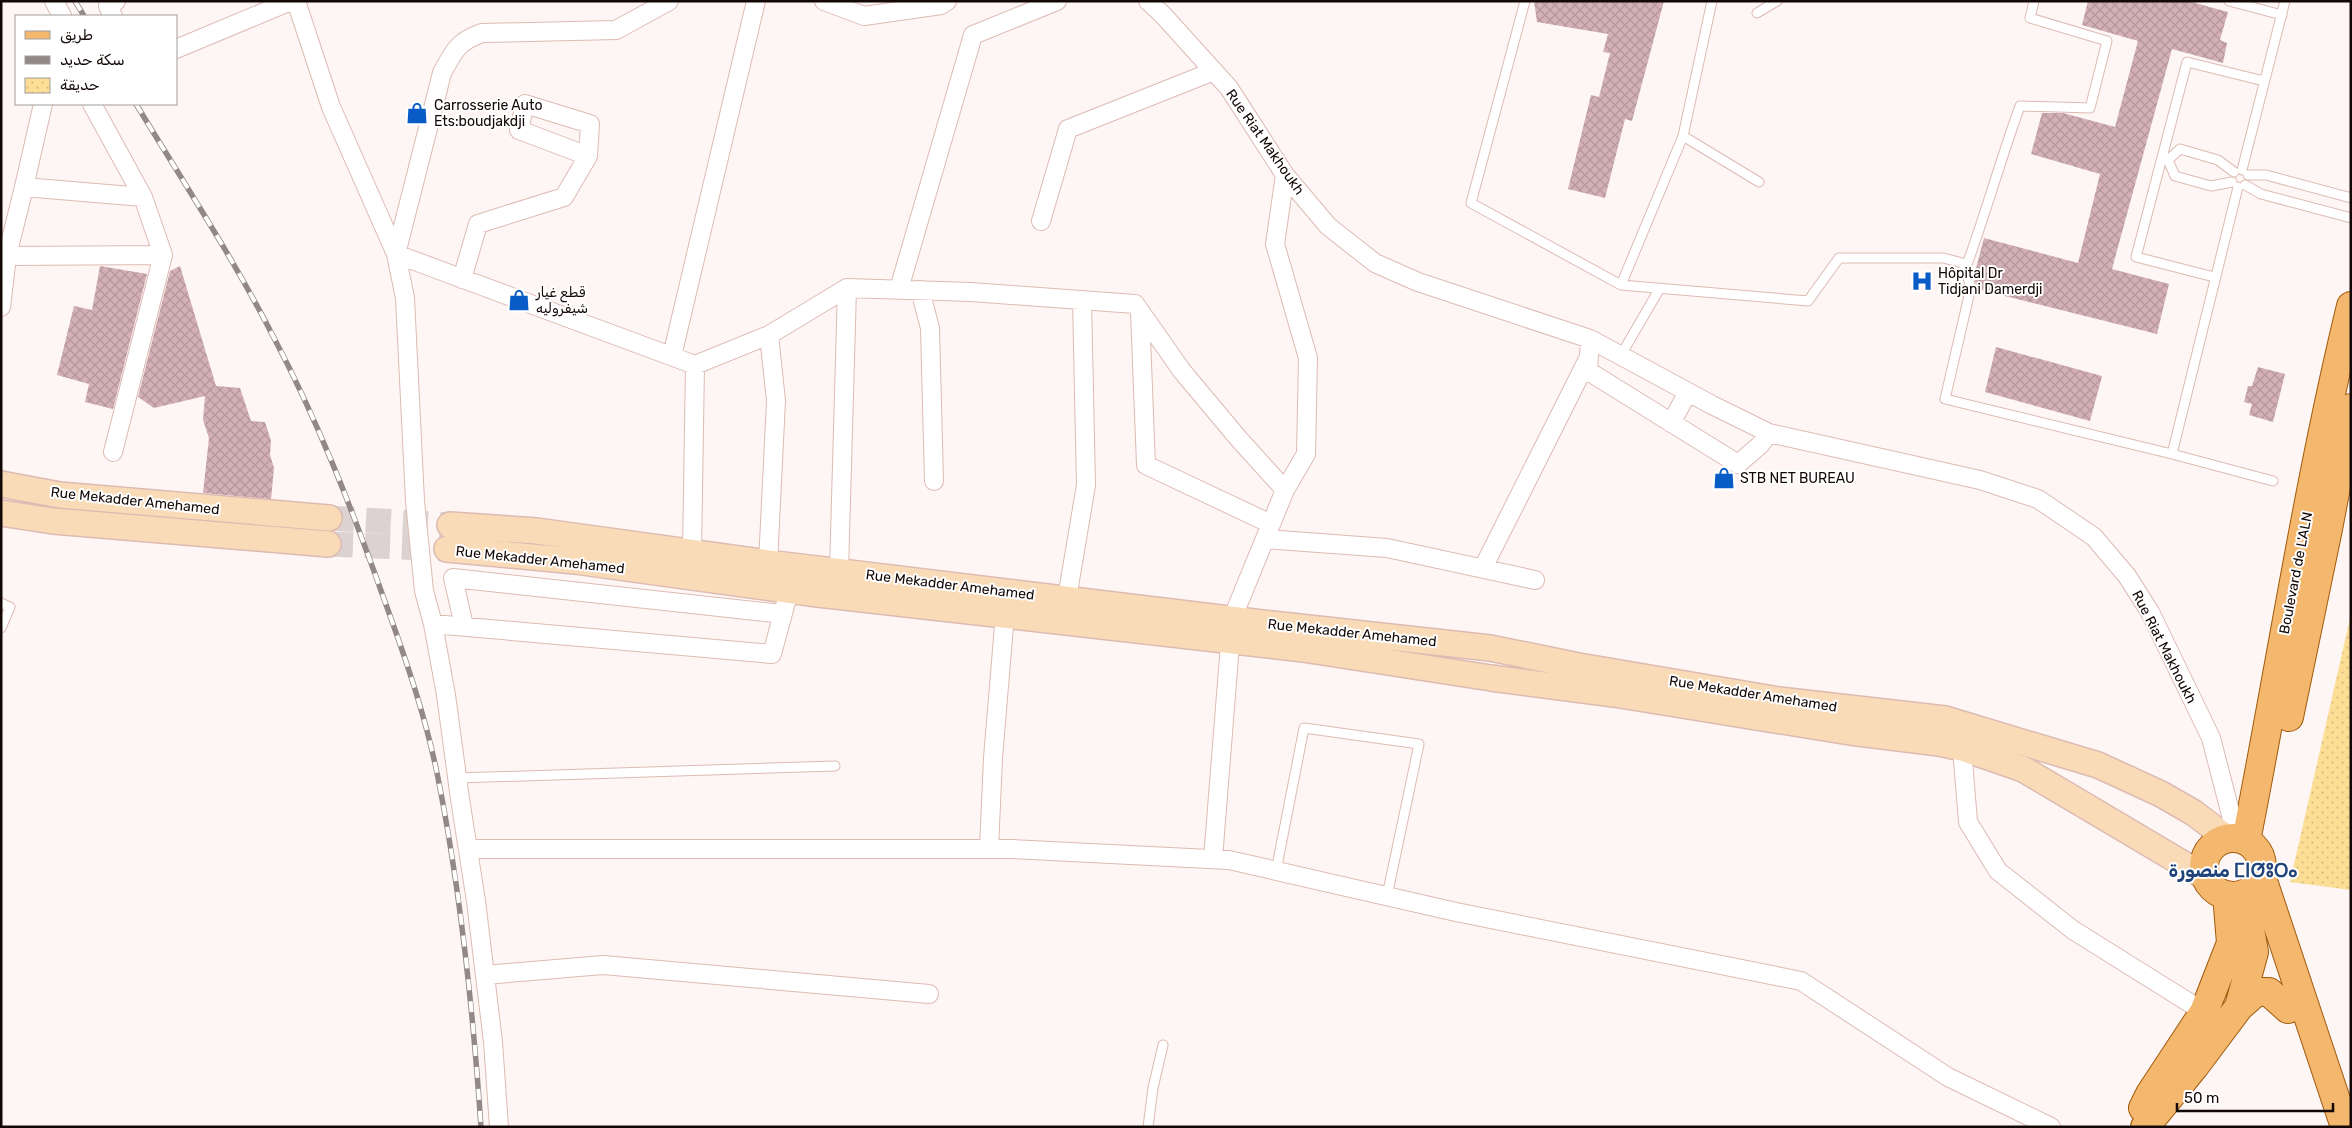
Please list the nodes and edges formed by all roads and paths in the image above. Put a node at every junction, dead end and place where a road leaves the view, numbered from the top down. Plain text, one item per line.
1 (54, 1) edge
2 (116, 1) edge
3 (290, 1) edge
4 (296, 1) edge
5 (670, 1) edge
6 (756, 1) edge
7 (824, 1) edge
8 (947, 1) edge
9 (1057, 1) edge
10 (1148, 1) edge
11 (1525, 1) edge
12 (1712, 1) edge
13 (1777, 1) edge
14 (2034, 1) edge
15 (2229, 1) edge
16 (2285, 1) edge
17 (1757, 13) dead end
18 (61, 15) edge
19 (112, 15) edge
20 (2282, 15) junction
21 (178, 48) edge
22 (1214, 71) junction
23 (2264, 81) junction
24 (43, 105) edge
25 (93, 105) edge
26 (1683, 136) junction
27 (588, 156) dead end
28 (2165, 160) junction
29 (2241, 172) junction
30 (1285, 175) junction
31 (1759, 182) dead end
32 (2238, 185) junction
33 (24, 187) junction
34 (143, 197) junction
35 (2351, 198) edge
36 (2351, 218) edge
37 (1041, 221) dead end
38 (396, 254) junction
39 (163, 255) junction
40 (7, 256) junction
41 (1965, 270) junction
42 (2214, 277) junction
43 (462, 279) junction
44 (1621, 285) junction
45 (847, 288) junction
46 (1660, 288) junction
47 (899, 290) junction
48 (920, 290) junction
49 (1082, 300) junction
50 (2351, 306) edge
51 (1, 307) edge
52 (1140, 311) junction
53 (769, 335) junction
54 (1590, 348) junction
55 (1621, 355) junction
56 (672, 356) junction
57 (696, 365) junction
58 (1688, 392) junction
59 (2351, 408) edge
60 (1671, 423) junction
61 (1769, 433) junction
62 (113, 452) dead end
63 (2172, 454) junction
64 (934, 481) dead end
65 (2273, 481) dead end
66 (1, 484) edge
67 (1285, 490) junction
68 (1, 513) edge
69 (329, 518) tunnel mouth
70 (450, 525) tunnel mouth
71 (1268, 531) junction
72 (328, 544) tunnel mouth
73 (447, 549) tunnel mouth
74 (692, 553) junction
75 (768, 563) junction
76 (1483, 568) junction
77 (839, 571) junction
78 (1535, 580) dead end
79 (788, 591) junction
80 (1068, 598) junction
81 (1, 603) edge
82 (782, 614) junction
83 (1005, 614) junction
84 (433, 624) junction
85 (464, 626) junction
86 (1, 628) edge
87 (1231, 630) junction
88 (1962, 748) junction
89 (835, 766) dead end
90 (457, 778) junction
91 (468, 849) junction
92 (989, 849) junction
93 (1213, 860) junction
94 (2240, 867) junction
95 (1276, 871) junction
96 (1387, 896) junction
97 (485, 975) junction
98 (929, 994) dead end
99 (2239, 1007) junction
100 (2288, 1010) junction
101 (2204, 1012) junction
102 (1163, 1045) dead end
103 (2332, 1092) junction
104 (499, 1127) edge
105 (1148, 1127) edge
106 (2051, 1127) edge
107 (2134, 1127) edge
108 (2145, 1127) edge
109 (2345, 1127) edge

1 - 18 street
2 - 19 street
3 - 21 street
4 - 38 street
5 - 38 street
6 - 56 street
7 - 8 street
9 - 47 street
10 - 22 street, Rue Riat Makhoukh
11 - 44 lane
12 - 26 lane
13 - 17 lane
14 - 41 lane
15 - 20 lane
16 - 20 lane
20 - 23 lane
22 - 30 street, Rue Riat Makhoukh
22 - 37 street
23 - 28 lane
23 - 29 lane
24 - 33 street
25 - 34 street
26 - 31 lane
26 - 44 lane
27 - 43 street
28 - 29 lane
28 - 32 lane
28 - 42 lane
29 - 32 lane
29 - 32 lane
29 - 35 lane
30 - 54 street, Rue Riat Makhoukh
30 - 67 street
32 - 36 lane
32 - 42 lane
33 - 34 street
33 - 40 street
34 - 39 street
38 - 43 street
38 - 84 street
39 - 40 street
39 - 62 street
40 - 51 street
41 - 46 lane
41 - 63 lane
42 - 63 lane
43 - 56 street
44 - 46 lane
45 - 47 street
45 - 53 street
45 - 77 street
46 - 55 lane
47 - 48 street
48 - 49 street
48 - 64 street
49 - 52 street
49 - 80 street
50 - 94 main road, Boulevard de L'ALN
52 - 67 street
52 - 71 street
53 - 57 street
53 - 75 street
54 - 55 street, Rue Riat Makhoukh
54 - 60 street
54 - 76 street
55 - 58 street, Rue Riat Makhoukh
56 - 57 street
57 - 74 street
58 - 60 street
58 - 61 street, Rue Riat Makhoukh
59 - 94 main road, Boulevard de L'ALN
60 - 61 street
61 - 94 street, Rue Riat Makhoukh
63 - 65 lane
66 - 69 main road, Rue Mekadder Amehamed
67 - 71 street
68 - 72 main road, Rue Mekadder Amehamed
70 - 74 main road, Rue Mekadder Amehamed
71 - 76 street
71 - 87 street
73 - 79 main road, Rue Mekadder Amehamed
74 - 75 main road, Rue Mekadder Amehamed
75 - 77 main road, Rue Mekadder Amehamed
76 - 78 street
77 - 80 main road, Rue Mekadder Amehamed
79 - 82 street
79 - 83 main road, Rue Mekadder Amehamed
80 - 87 main road, Rue Mekadder Amehamed
81 - 86 lane
82 - 85 street
82 - 85 street
83 - 87 main road, Rue Mekadder Amehamed
83 - 92 street
84 - 85 street
84 - 90 street
87 - 88 main road, Rue Mekadder Amehamed
87 - 93 street
87 - 94 main road, Rue Mekadder Amehamed
88 - 94 main road, Rue Mekadder Amehamed
88 - 101 street
89 - 90 lane
90 - 91 street
91 - 92 street
91 - 97 street
92 - 93 street
93 - 95 street
94 - 99 main road
94 - 100 main road
94 - 101 main road
94 - 103 main road
95 - 96 street
95 - 96 lane
96 - 106 street
97 - 98 street
97 - 104 street
99 - 100 main road
99 - 108 main road
100 - 103 main road
101 - 107 main road
102 - 105 lane
103 - 109 main road

